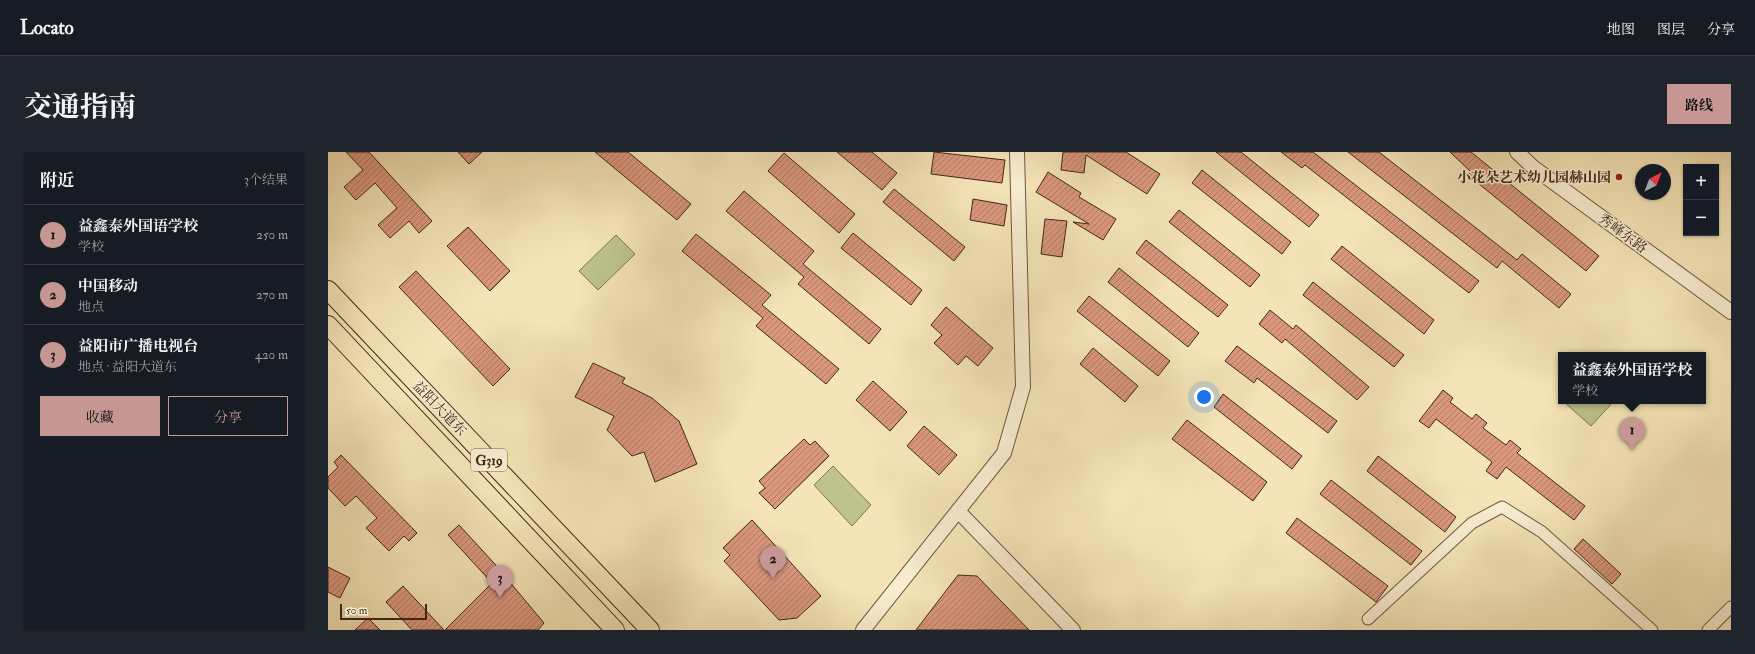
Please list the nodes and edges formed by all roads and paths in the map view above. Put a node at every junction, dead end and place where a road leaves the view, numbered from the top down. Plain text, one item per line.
1 (1017, 152) edge
2 (1517, 152) edge
3 (328, 290) edge
4 (1731, 312) edge
5 (328, 325) edge
6 (958, 511) junction
7 (1731, 607) edge
8 (1368, 619) dead end
9 (615, 630) edge
10 (650, 630) edge
11 (863, 630) edge
12 (1073, 630) edge
13 (1652, 630) edge
14 (1708, 630) edge

1 - 6 street
2 - 4 street, 秀峰东路
3 - 10 main road, 益阳大道东 / G319
5 - 9 main road, G319
6 - 11 street
6 - 12 street
7 - 14 street
8 - 13 street

